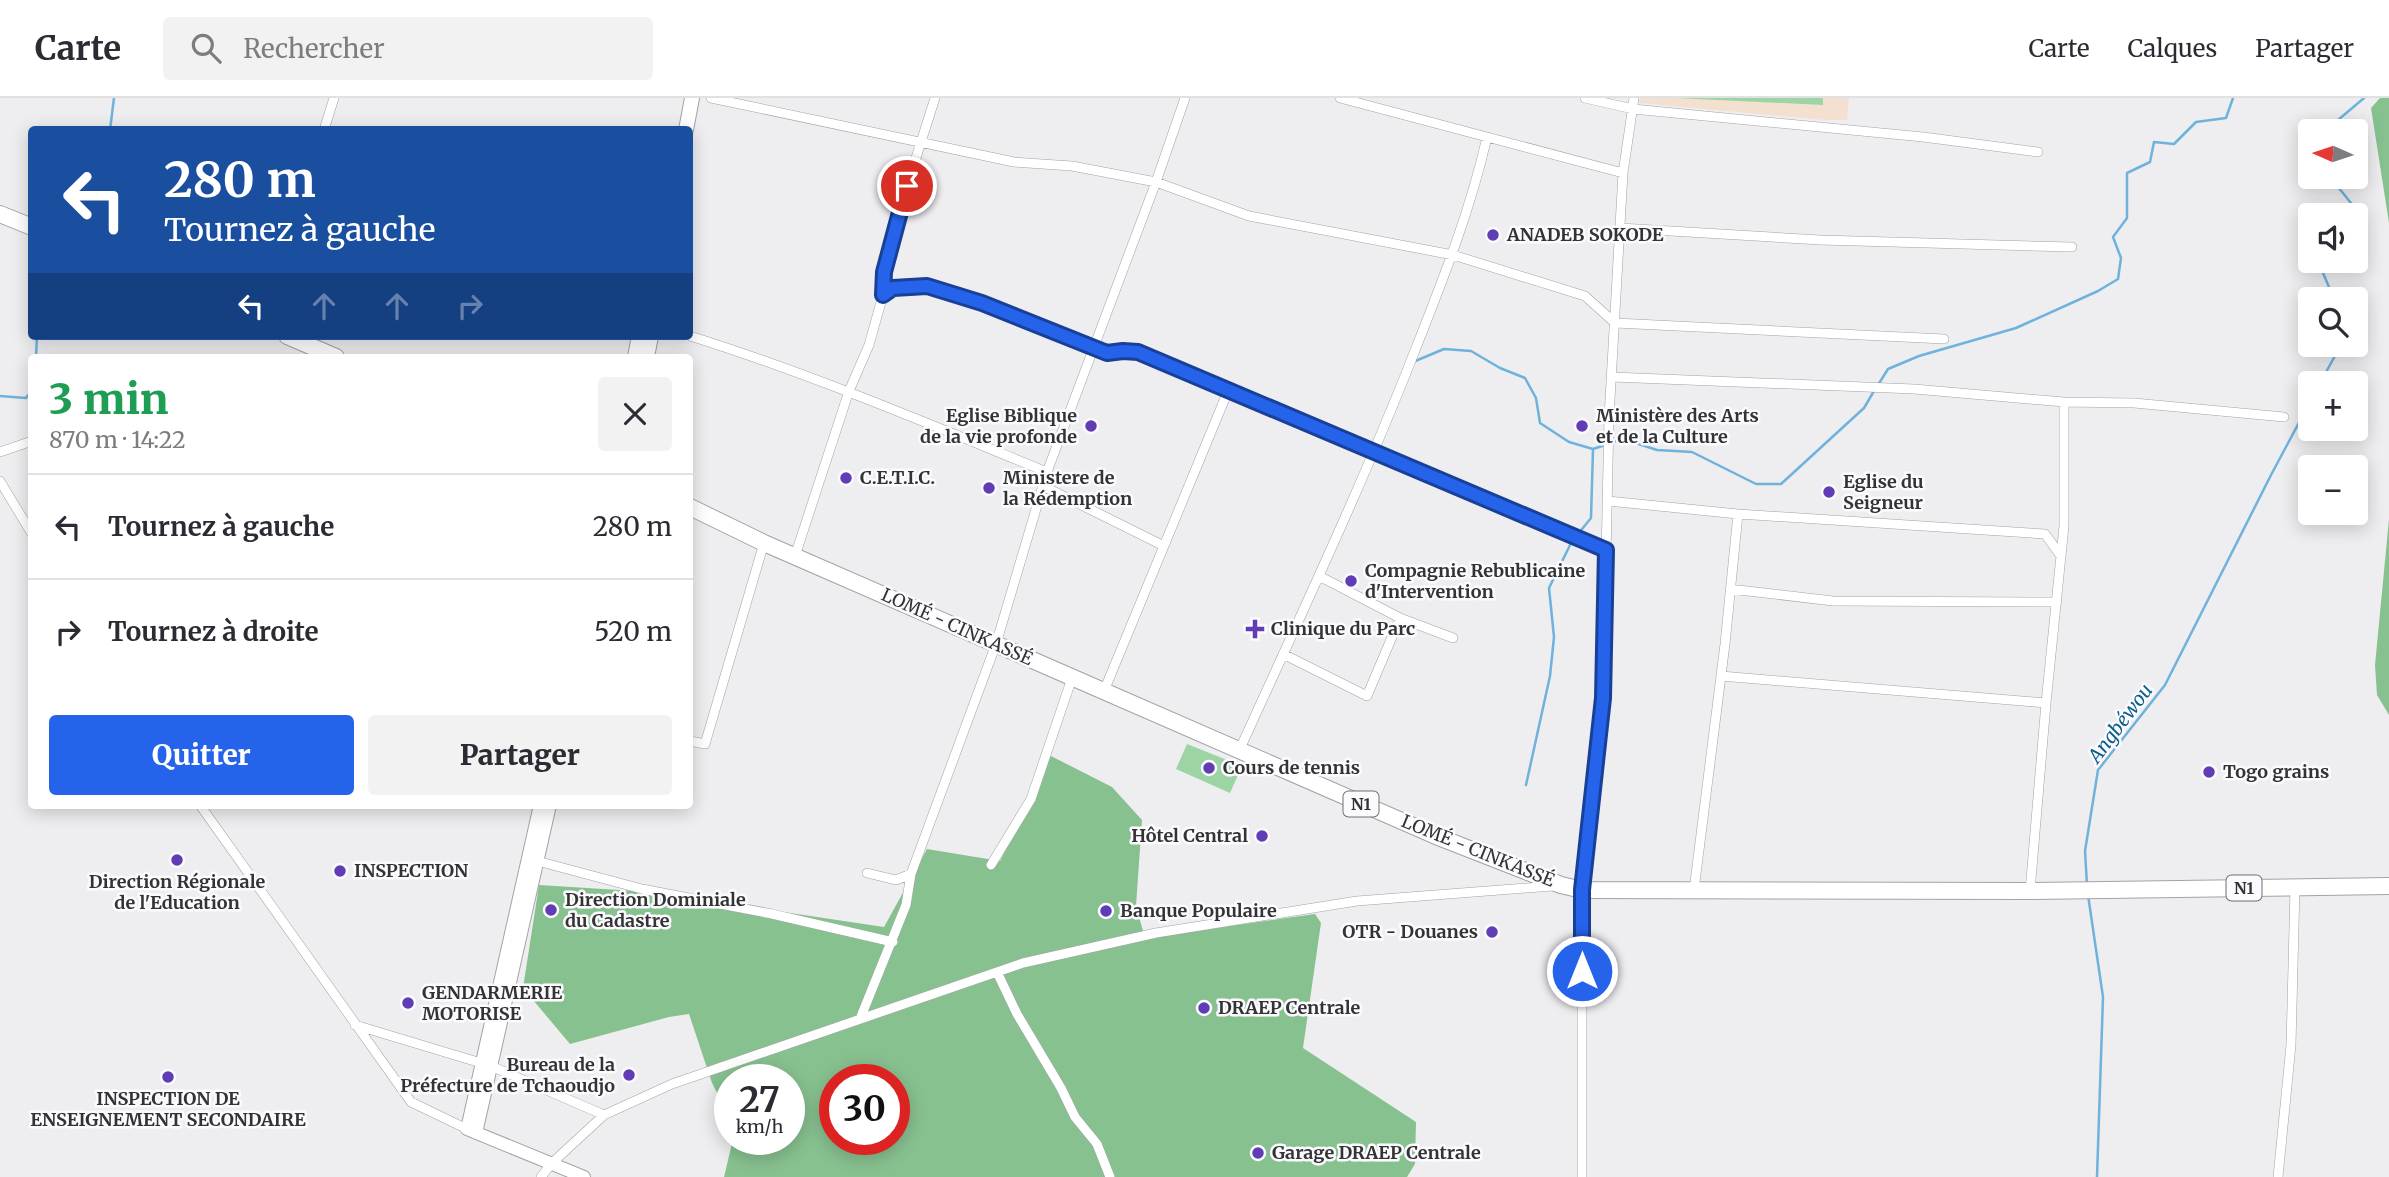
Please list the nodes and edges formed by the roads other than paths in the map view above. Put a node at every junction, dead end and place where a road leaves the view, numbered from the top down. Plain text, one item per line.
1 (334, 98) edge
2 (692, 98) edge
3 (711, 98) edge
4 (934, 98) edge
5 (1185, 98) edge
6 (1340, 98) edge
7 (1585, 98) edge
8 (1634, 98) edge
9 (1633, 109) junction
10 (325, 126) edge
11 (687, 126) edge
12 (1487, 137) junction
13 (921, 143) junction
14 (2038, 152) dead end
15 (1623, 173) junction
16 (1156, 182) junction
17 (0, 214) edge
18 (28, 225) edge
19 (1620, 228) junction
20 (2072, 247) dead end
21 (1453, 255) junction
22 (883, 295) junction
23 (1615, 323) junction
24 (693, 337) edge
25 (1944, 339) dead end
26 (296, 340) edge
27 (1094, 348) junction
28 (327, 354) edge
29 (1612, 377) junction
30 (849, 391) junction
31 (1228, 391) junction
32 (2064, 402) junction
33 (2284, 417) dead end
34 (28, 442) edge
35 (0, 452) edge
36 (1375, 453) junction
37 (1047, 472) junction
38 (0, 481) edge
39 (1043, 485) junction
40 (1608, 501) junction
41 (693, 508) edge
42 (1738, 514) junction
43 (2064, 526) junction
44 (28, 527) edge
45 (2045, 534) junction
46 (764, 542) junction
47 (1164, 546) junction
48 (1606, 550) junction
49 (794, 556) junction
50 (2061, 556) junction
51 (1319, 576) junction
52 (1730, 589) junction
53 (2057, 602) junction
54 (1400, 618) junction
55 (1452, 638) dead end
56 (996, 644) junction
57 (1283, 654) junction
58 (1721, 676) junction
59 (1072, 678) junction
60 (1104, 691) junction
61 (2046, 703) junction
62 (693, 742) edge
63 (1239, 751) junction
64 (203, 809) edge
65 (539, 809) edge
66 (549, 809) edge
67 (537, 861) junction
68 (991, 865) dead end
69 (867, 873) dead end
70 (911, 874) junction
71 (1562, 885) junction
72 (2389, 886) edge
73 (2295, 887) junction
74 (1582, 890) junction
75 (1694, 890) junction
76 (2030, 891) junction
77 (893, 942) junction
78 (997, 972) junction
79 (860, 1019) junction
80 (355, 1025) junction
81 (487, 1064) junction
82 (604, 1115) junction
83 (472, 1131) junction
84 (552, 1163) junction
85 (541, 1177) edge
86 (584, 1177) edge
87 (1110, 1177) edge
88 (1582, 1177) edge
89 (2278, 1177) edge

1 - 10 street
2 - 11 main road
3 - 13 street
4 - 13 street
5 - 16 street
6 - 12 street
7 - 9 street
8 - 9 street
9 - 14 street
9 - 15 street
12 - 15 street
12 - 21 street
13 - 16 street
13 - 22 street
15 - 19 street
16 - 21 street
16 - 27 street
17 - 18 highway
19 - 20 street
19 - 23 street
21 - 23 street
21 - 36 street
22 - 27 street
22 - 30 street
23 - 25 street
23 - 29 street
24 - 30 street
26 - 28 highway
27 - 31 street
27 - 37 street
29 - 32 street
29 - 40 street
30 - 37 street
30 - 49 street
31 - 36 street
31 - 47 street
32 - 33 street
32 - 43 street
34 - 35 street
36 - 48 street
36 - 51 street
37 - 39 street
38 - 44 street
39 - 47 street
39 - 56 street
40 - 42 street
40 - 48 street
41 - 46 highway, LOMÉ - CINKASSÉ / N1
42 - 45 street
42 - 52 street
43 - 45 street
43 - 50 street
45 - 50 street
46 - 49 highway, LOMÉ - CINKASSÉ / N1
46 - 62 street
47 - 60 street
48 - 74 street
49 - 56 highway, LOMÉ - CINKASSÉ / N1
50 - 53 street
51 - 54 street
51 - 57 street
52 - 53 street
52 - 58 street
53 - 61 street
54 - 55 street
54 - 57 street
56 - 59 highway, LOMÉ - CINKASSÉ / N1
56 - 70 street
57 - 63 street
58 - 61 street
58 - 75 street
59 - 60 highway, LOMÉ - CINKASSÉ / N1
59 - 68 street
60 - 63 highway, LOMÉ - CINKASSÉ / N1
61 - 76 street
63 - 71 highway, LOMÉ - CINKASSÉ / N1
64 - 80 street
65 - 81 main road
66 - 67 main road
67 - 77 street
67 - 81 main road
69 - 70 street
70 - 77 street
71 - 74 highway, LOMÉ - CINKASSÉ / N1
71 - 78 street
72 - 73 highway, N1
73 - 76 highway, LOMÉ - CINKASSÉ / N1
73 - 89 street
74 - 75 highway, LOMÉ - CINKASSÉ / N1
74 - 88 street
75 - 76 highway, LOMÉ - CINKASSÉ / N1
77 - 79 street
78 - 79 street
78 - 87 street
79 - 82 street
80 - 81 street
80 - 83 street
81 - 82 street
81 - 83 main road
82 - 84 street
83 - 84 main road
84 - 85 street
84 - 86 main road

